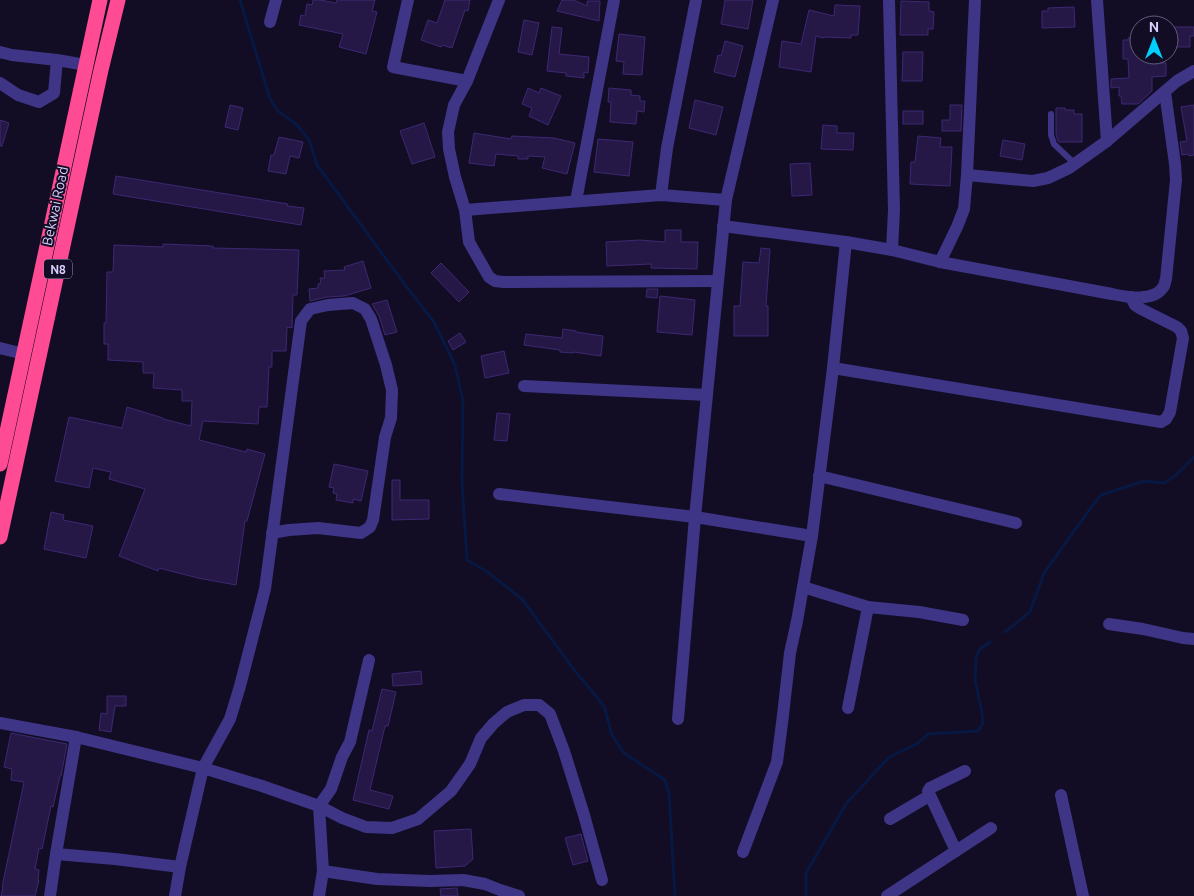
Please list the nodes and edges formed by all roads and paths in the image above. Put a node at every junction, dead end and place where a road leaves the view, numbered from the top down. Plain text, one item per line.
1 (100, 0) edge
2 (118, 0) edge
3 (276, 0) edge
4 (408, 0) edge
5 (499, 0) edge
6 (614, 0) edge
7 (696, 0) edge
8 (773, 0) edge
9 (889, 0) edge
10 (975, 0) edge
11 (1097, 0) edge
12 (270, 22) dead end
13 (0, 52) edge
14 (57, 60) junction
15 (86, 65) junction
16 (1194, 71) edge
17 (467, 81) junction
18 (0, 83) edge
19 (1165, 92) junction
20 (1051, 114) dead end
21 (1107, 141) junction
22 (1075, 164) junction
23 (967, 175) junction
24 (660, 194) junction
25 (726, 200) junction
26 (576, 201) junction
27 (465, 210) junction
28 (723, 226) junction
29 (846, 242) junction
30 (892, 250) junction
31 (940, 262) junction
32 (718, 281) junction
33 (1131, 297) junction
34 (0, 348) edge
35 (24, 354) junction
36 (833, 368) junction
37 (524, 386) dead end
38 (707, 395) junction
39 (0, 464) edge
40 (819, 476) junction
41 (499, 494) dead end
42 (695, 517) junction
43 (1016, 523) dead end
44 (272, 533) junction
45 (812, 536) junction
46 (0, 537) edge
47 (803, 587) junction
48 (868, 607) junction
49 (963, 620) dead end
50 (1109, 624) dead end
51 (1194, 639) edge
52 (369, 660) dead end
53 (848, 708) dead end
54 (678, 718) dead end
55 (0, 723) edge
56 (76, 737) junction
57 (203, 768) junction
58 (965, 771) dead end
59 (1061, 795) dead end
60 (929, 796) junction
61 (319, 806) junction
62 (890, 819) dead end
63 (991, 828) dead end
64 (956, 851) junction
65 (743, 852) dead end
66 (56, 854) junction
67 (180, 868) junction
68 (323, 871) junction
69 (602, 880) dead end
70 (500, 893) edge
71 (50, 896) edge
72 (175, 896) edge
73 (319, 896) edge
74 (519, 896) edge
75 (887, 896) edge
76 (1082, 896) edge

1 - 15 highway, Bekwai Road / N8
2 - 46 highway, Bekwai Road / N8
3 - 12 street
4 - 17 street
5 - 17 street
6 - 26 street
7 - 24 street
8 - 25 street
9 - 30 street
10 - 23 street
11 - 21 street
13 - 14 street
14 - 15 street
14 - 18 street
15 - 35 highway, Bekwai Road / N8
16 - 19 street
17 - 27 street
19 - 21 street
19 - 33 street
20 - 22 lane
21 - 22 street
22 - 23 street
23 - 31 street
24 - 25 street
24 - 26 street
25 - 28 street
26 - 27 street
27 - 32 street
28 - 29 street
28 - 32 street
29 - 30 street
29 - 36 street
30 - 31 street
31 - 33 street
32 - 38 street
33 - 36 street
34 - 35 street
35 - 39 highway, Bekwai Road / N8
36 - 40 street
37 - 38 street
38 - 42 street
40 - 43 street
40 - 45 street
41 - 42 street
42 - 45 street
42 - 54 street
44 - 44 street
44 - 57 street
45 - 47 street
47 - 48 street
47 - 65 street
48 - 49 street
48 - 53 street
50 - 51 street
52 - 61 street
55 - 56 street
56 - 57 street
56 - 66 street
57 - 61 street
57 - 67 street
58 - 60 street
59 - 76 street
60 - 62 street
60 - 64 street
61 - 68 street
61 - 69 street
63 - 64 street
64 - 75 street
66 - 67 street
66 - 71 street
67 - 72 street
68 - 70 street
68 - 73 street
70 - 74 street

